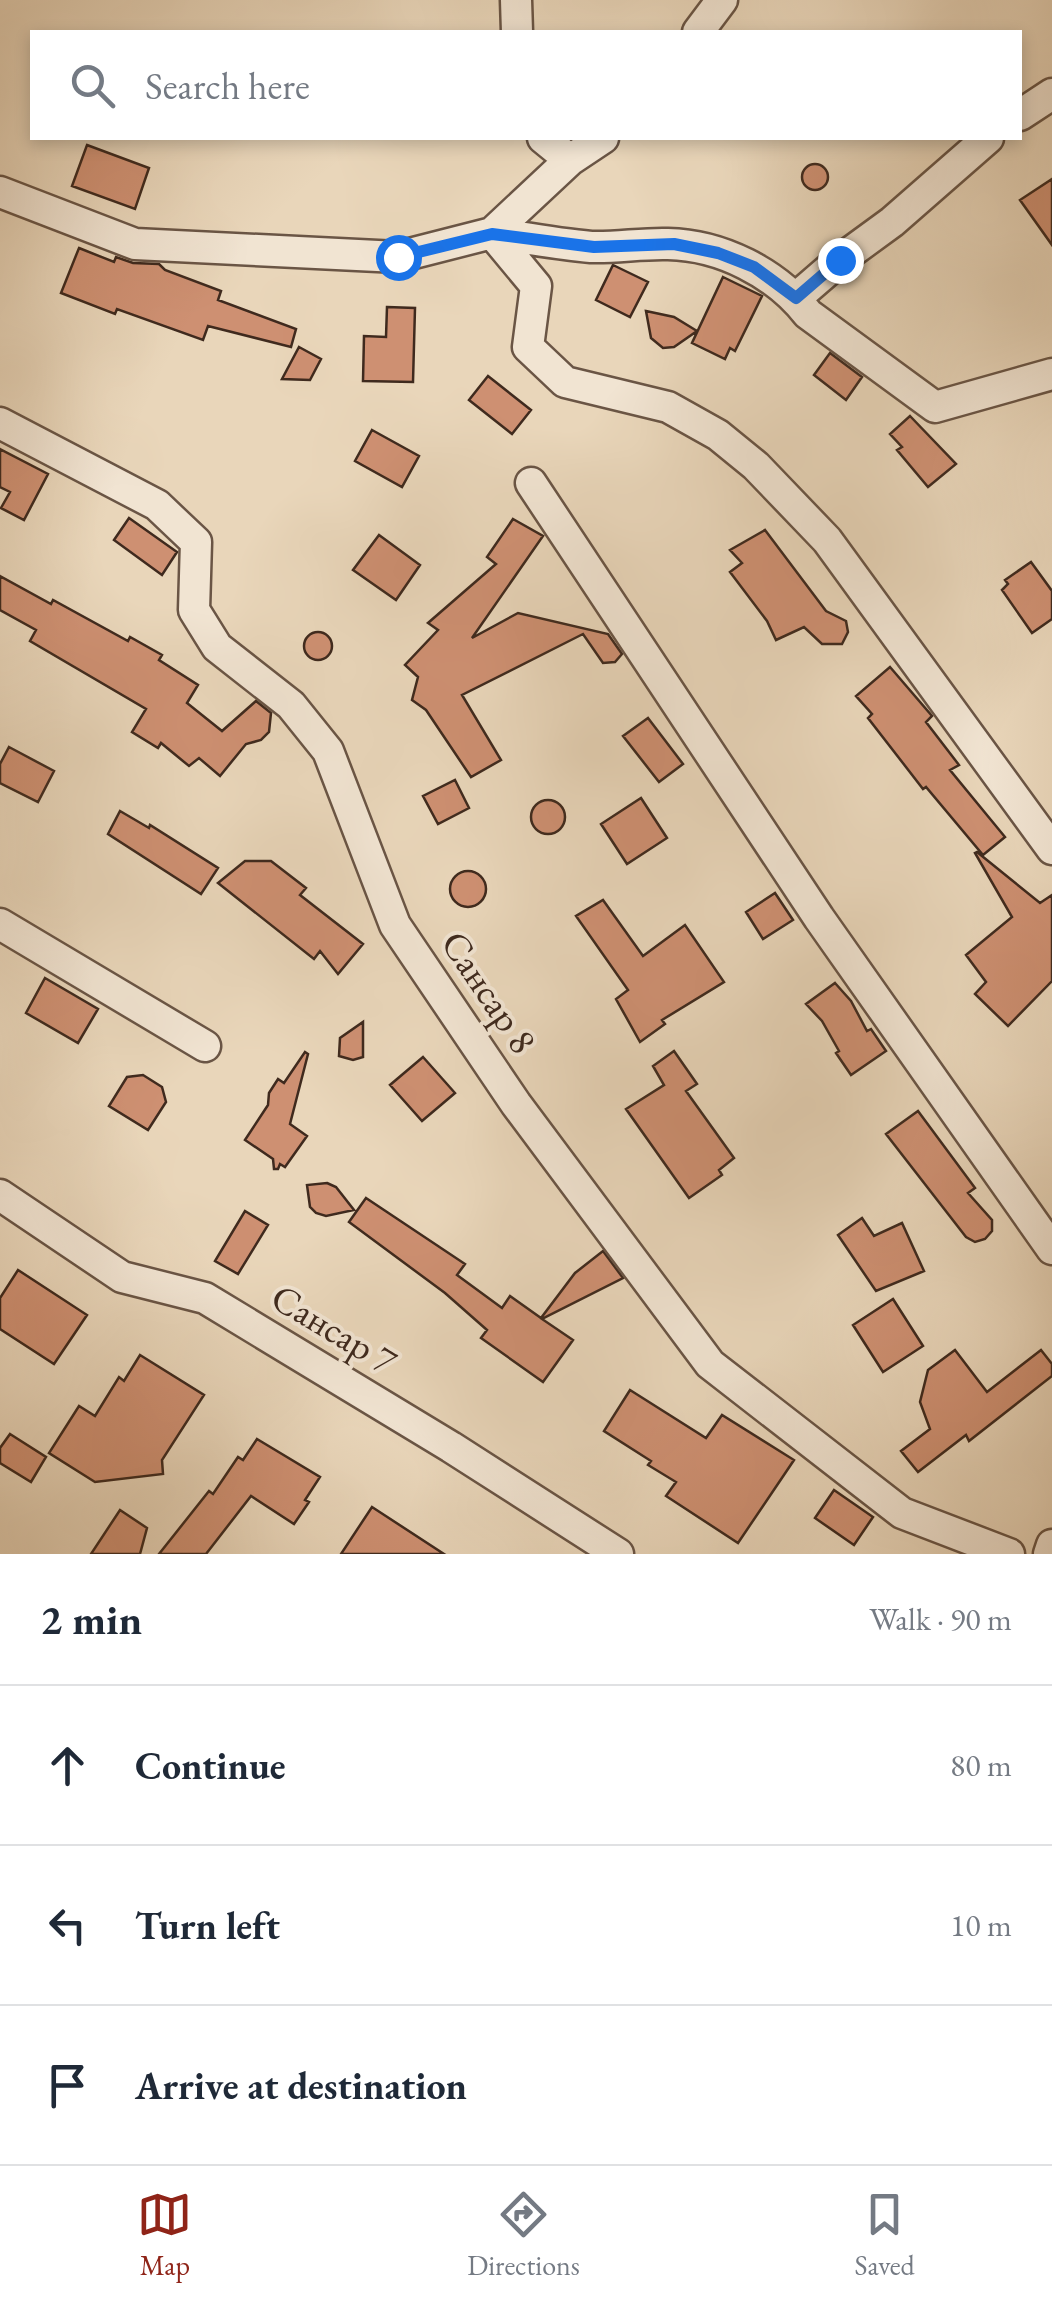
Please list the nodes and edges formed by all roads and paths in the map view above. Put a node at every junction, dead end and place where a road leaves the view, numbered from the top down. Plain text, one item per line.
1 (516, 0) edge
2 (722, 0) edge
3 (517, 30) edge
4 (700, 30) edge
5 (1052, 94) edge
6 (1022, 115) edge
7 (545, 140) edge
8 (600, 140) edge
9 (986, 140) edge
10 (570, 160) junction
11 (0, 192) edge
12 (492, 234) junction
13 (796, 298) junction
14 (1052, 374) edge
15 (0, 423) edge
16 (531, 483) dead end
17 (1052, 849) edge
18 (0, 924) edge
19 (205, 1046) dead end
20 (0, 1194) edge
21 (1052, 1249) edge
22 (1052, 1546) edge
23 (618, 1554) edge
24 (1010, 1554) edge
25 (1049, 1554) edge

1 - 3 street
2 - 4 street
5 - 6 street
7 - 10 street
8 - 10 street
9 - 13 street
10 - 12 street
11 - 12 street
12 - 13 street
12 - 17 street
13 - 14 street
15 - 24 street, Сансар 8
16 - 21 street
18 - 19 street
20 - 23 street, Сансар 7
22 - 25 street

